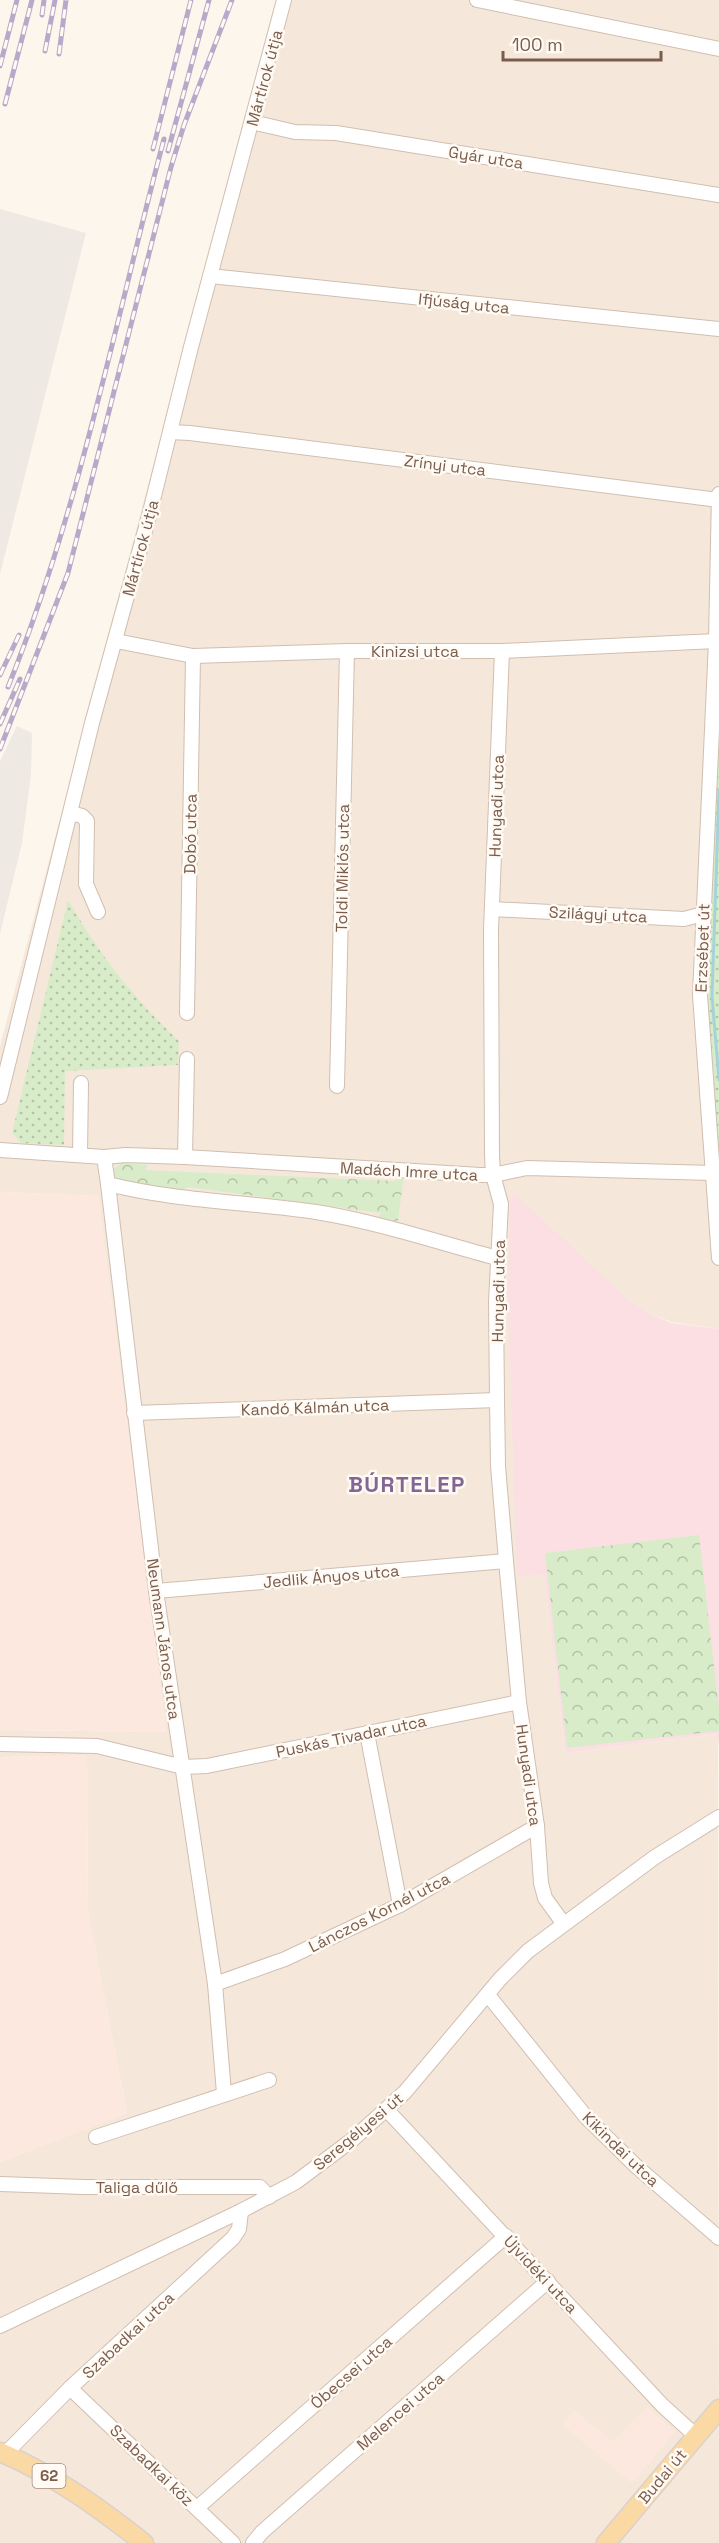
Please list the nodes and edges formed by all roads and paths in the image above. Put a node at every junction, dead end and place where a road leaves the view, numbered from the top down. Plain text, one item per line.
1 (284, 0) edge
2 (477, 0) edge
3 (719, 49) edge
4 (252, 122) junction
5 (719, 195) edge
6 (210, 276) junction
7 (719, 329) edge
8 (170, 432) junction
9 (719, 498) edge
10 (116, 641) junction
11 (716, 641) junction
12 (348, 651) junction
13 (502, 651) junction
14 (193, 656) junction
15 (70, 813) junction
16 (492, 909) junction
17 (98, 912) dead end
18 (703, 914) junction
19 (187, 1013) dead end
20 (187, 1059) dead end
21 (81, 1083) dead end
22 (337, 1086) dead end
23 (0, 1097) edge
24 (0, 1150) edge
25 (80, 1155) junction
26 (104, 1157) junction
27 (185, 1157) junction
28 (713, 1173) junction
29 (493, 1175) junction
30 (108, 1184) junction
31 (497, 1258) junction
32 (719, 1258) edge
33 (497, 1400) junction
34 (134, 1413) junction
35 (506, 1561) junction
36 (156, 1591) junction
37 (519, 1702) junction
38 (367, 1733) junction
39 (0, 1744) edge
40 (183, 1767) junction
41 (719, 1817) edge
42 (537, 1826) junction
43 (400, 1905) junction
44 (563, 1923) junction
45 (215, 1984) junction
46 (488, 1995) junction
47 (269, 2080) dead end
48 (224, 2094) junction
49 (387, 2110) junction
50 (96, 2138) dead end
51 (0, 2184) edge
52 (269, 2197) junction
53 (241, 2211) junction
54 (506, 2236) junction
55 (719, 2238) edge
56 (548, 2281) junction
57 (0, 2326) edge
58 (70, 2388) junction
59 (719, 2409) edge
60 (696, 2436) junction
61 (1, 2453) edge
62 (197, 2508) junction
63 (144, 2543) edge
64 (233, 2543) edge
65 (253, 2543) edge
66 (606, 2543) edge

1 - 4 street, Mártírok útja
2 - 3 street
4 - 5 street, Gyár utca
4 - 6 street, Mártírok útja
6 - 7 street, Ifjúság utca
6 - 8 street, Mártírok útja
8 - 9 street, Zrínyi utca
8 - 10 street, Mártírok útja
9 - 11 street, Erzsébet út
10 - 14 street, Kinizsi utca
10 - 15 street, Mártírok útja
11 - 13 street, Kinizsi utca
11 - 18 street, Erzsébet út
12 - 13 street, Kinizsi utca
12 - 14 street, Kinizsi utca
12 - 22 street, Toldi Miklós utca
13 - 16 street, Hunyadi utca
14 - 19 street, Dobó utca
15 - 17 street
15 - 23 street, Mártírok útja
16 - 18 street, Szilágyi utca
16 - 29 street, Hunyadi utca
18 - 28 street, Erzsébet út
20 - 27 street
21 - 25 street
24 - 25 street, Madách Imre utca
25 - 26 street, Madách Imre utca
26 - 27 street, Madách Imre utca
26 - 30 street
27 - 29 street, Madách Imre utca
28 - 29 street, Madách Imre utca
28 - 32 street, Erzsébet út
29 - 31 street, Hunyadi utca
30 - 31 street
30 - 34 street, Neumann János utca
31 - 33 street, Hunyadi utca
33 - 34 street, Kandó Kálmán utca
33 - 35 street, Hunyadi utca
34 - 36 street, Neumann János utca
35 - 36 street, Jedlik Ányos utca
35 - 37 street, Hunyadi utca
36 - 40 street, Neumann János utca
37 - 38 street, Puskás Tivadar utca
37 - 42 street, Hunyadi utca
38 - 40 street, Puskás Tivadar utca
38 - 43 street
39 - 40 street, Puskás Tivadar utca
40 - 45 street, Neumann János utca
41 - 44 street, Seregélyesi út
42 - 43 street, Lánczos Kornél utca
42 - 44 street, Hunyadi utca
43 - 45 street, Lánczos Kornél utca
44 - 46 street, Seregélyesi út
45 - 48 street, Neumann János utca
46 - 49 street, Seregélyesi út
46 - 55 street, Kikindai utca
47 - 48 street
48 - 50 street
49 - 52 street, Seregélyesi út
49 - 54 street, Újvidéki utca
51 - 52 street, Taliga dűlő
52 - 53 street, Seregélyesi út
53 - 57 street, Seregélyesi út
53 - 58 street, Szabadkai utca
54 - 56 street, Újvidéki utca
54 - 62 street, Óbecsei utca
56 - 60 street, Újvidéki utca
56 - 65 street, Melencei utca
58 - 61 street, Szabadkai utca
58 - 62 street, Szabadkai köz
59 - 60 main road, Budai út
60 - 66 main road, Budai út
61 - 63 main road, 62
62 - 64 street, Szabadkai köz

